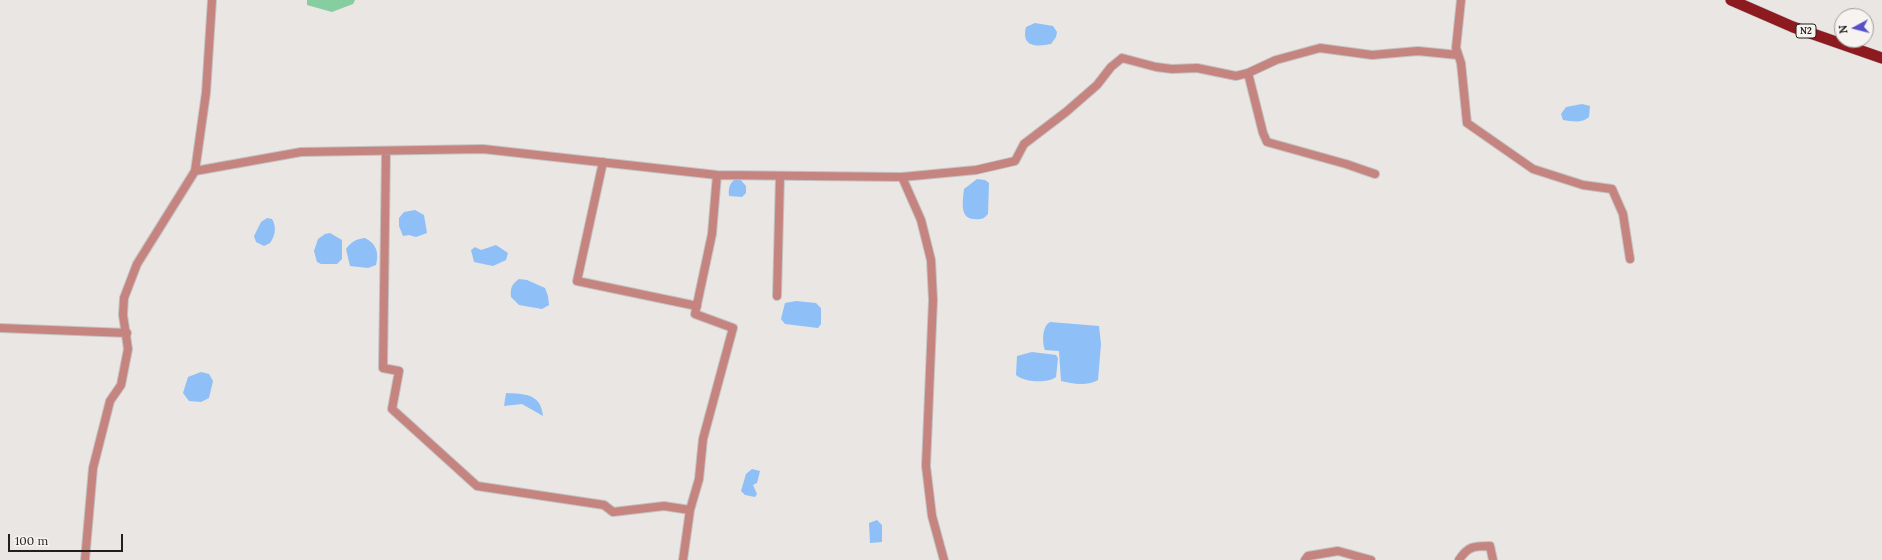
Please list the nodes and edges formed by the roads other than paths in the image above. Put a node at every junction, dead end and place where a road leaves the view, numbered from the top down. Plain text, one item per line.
1 (212, 0) edge
2 (1461, 0) edge
3 (1731, 0) edge
4 (1458, 54) junction
5 (1882, 58) edge
6 (1248, 73) junction
7 (386, 151) junction
8 (603, 162) junction
9 (195, 171) junction
10 (717, 174) junction
11 (1376, 174) dead end
12 (780, 176) junction
13 (902, 177) junction
14 (1630, 259) dead end
15 (777, 296) dead end
16 (697, 306) junction
17 (0, 328) edge
18 (127, 333) junction
19 (690, 510) junction
20 (84, 560) edge
21 (683, 560) edge
22 (944, 560) edge
23 (1305, 560) edge
24 (1371, 560) edge
25 (1459, 560) edge
26 (1493, 560) edge

1 - 9 street
2 - 4 street
3 - 5 highway, N2
4 - 6 street
4 - 14 street
6 - 11 street
6 - 13 street
7 - 8 street
7 - 9 street
7 - 19 street
8 - 10 street
8 - 16 street
9 - 18 street
10 - 12 street
10 - 16 street
12 - 13 street
12 - 15 street
13 - 22 street
16 - 19 street
17 - 18 street
18 - 20 street
19 - 21 street
23 - 24 street
25 - 26 street

